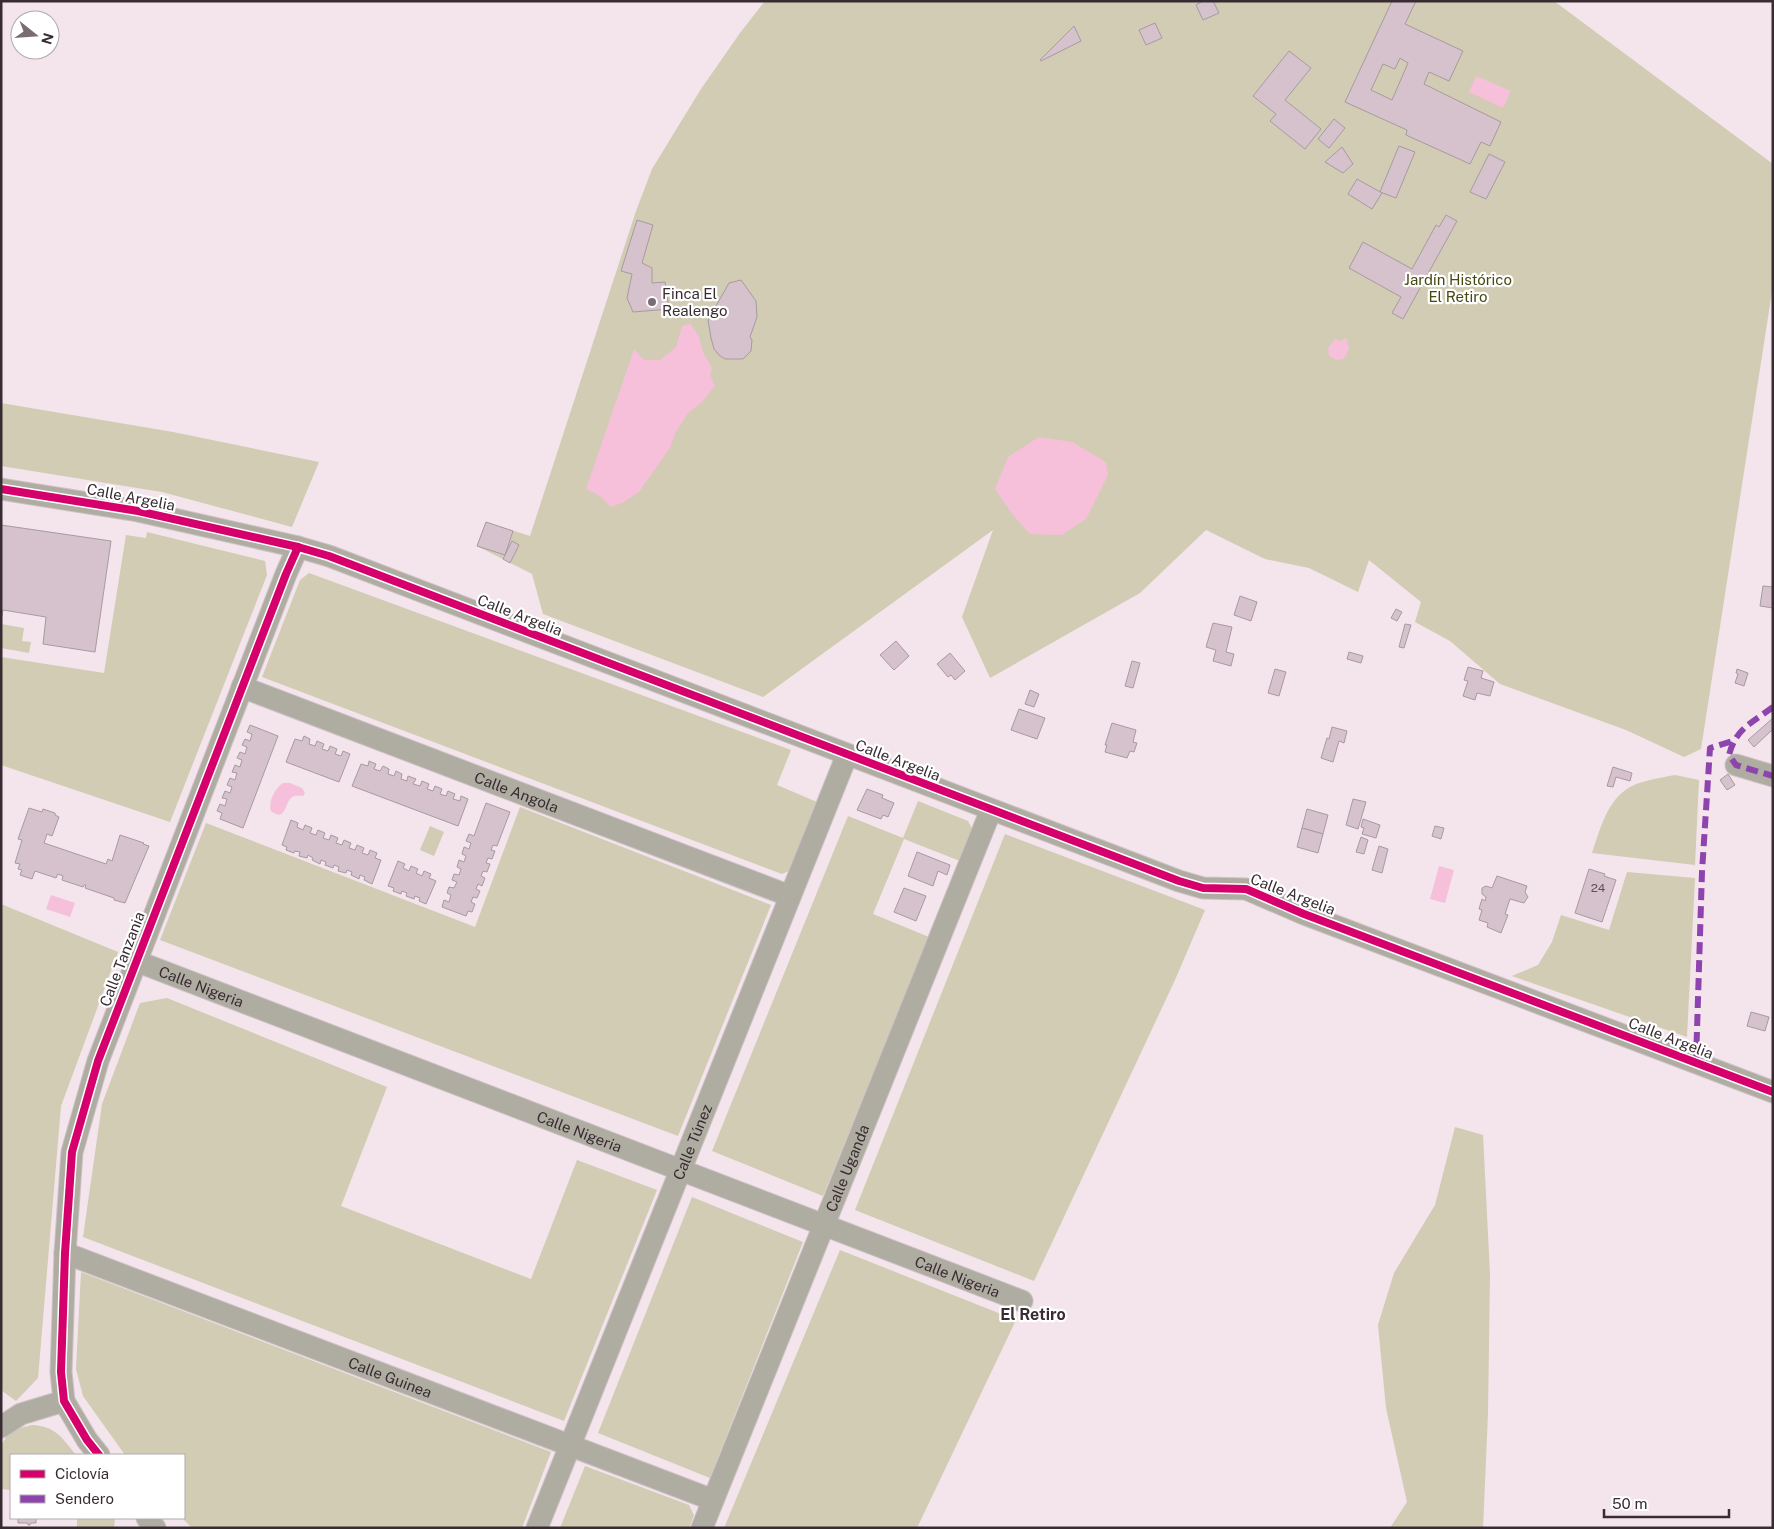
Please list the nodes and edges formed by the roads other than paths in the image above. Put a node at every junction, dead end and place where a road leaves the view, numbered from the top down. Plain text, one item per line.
1 (1, 489) edge
2 (298, 546) junction
3 (242, 686) junction
4 (846, 755) junction
5 (1736, 765) dead end
6 (1773, 776) edge
7 (991, 810) junction
8 (790, 896) junction
9 (136, 961) junction
10 (1773, 1092) edge
11 (681, 1170) junction
12 (824, 1225) junction
13 (65, 1253) junction
14 (1022, 1301) dead end
15 (64, 1401) junction
16 (1, 1427) edge
17 (570, 1446) junction
18 (98, 1454) edge
19 (713, 1500) junction
20 (537, 1528) edge
21 (702, 1528) edge

1 - 2 street, Calle Argelia
2 - 3 street, Calle Tanzania
2 - 4 street, Calle Argelia
3 - 8 street, Calle Angola
3 - 9 street, Calle Tanzania
4 - 7 street, Calle Argelia
4 - 8 street, Calle Túnez
5 - 6 street
7 - 10 street, Calle Argelia
7 - 12 street, Calle Uganda
8 - 11 street, Calle Túnez
9 - 11 street, Calle Nigeria
9 - 13 street, Calle Tanzania
11 - 12 street, Calle Nigeria
11 - 17 street, Calle Túnez
12 - 14 street, Calle Nigeria
12 - 19 street, Calle Uganda
13 - 15 street, Calle Tanzania
13 - 17 street, Calle Guinea
15 - 16 street
15 - 18 street
17 - 19 street, Calle Guinea
17 - 20 street, Calle Túnez
19 - 21 street, Calle Uganda

